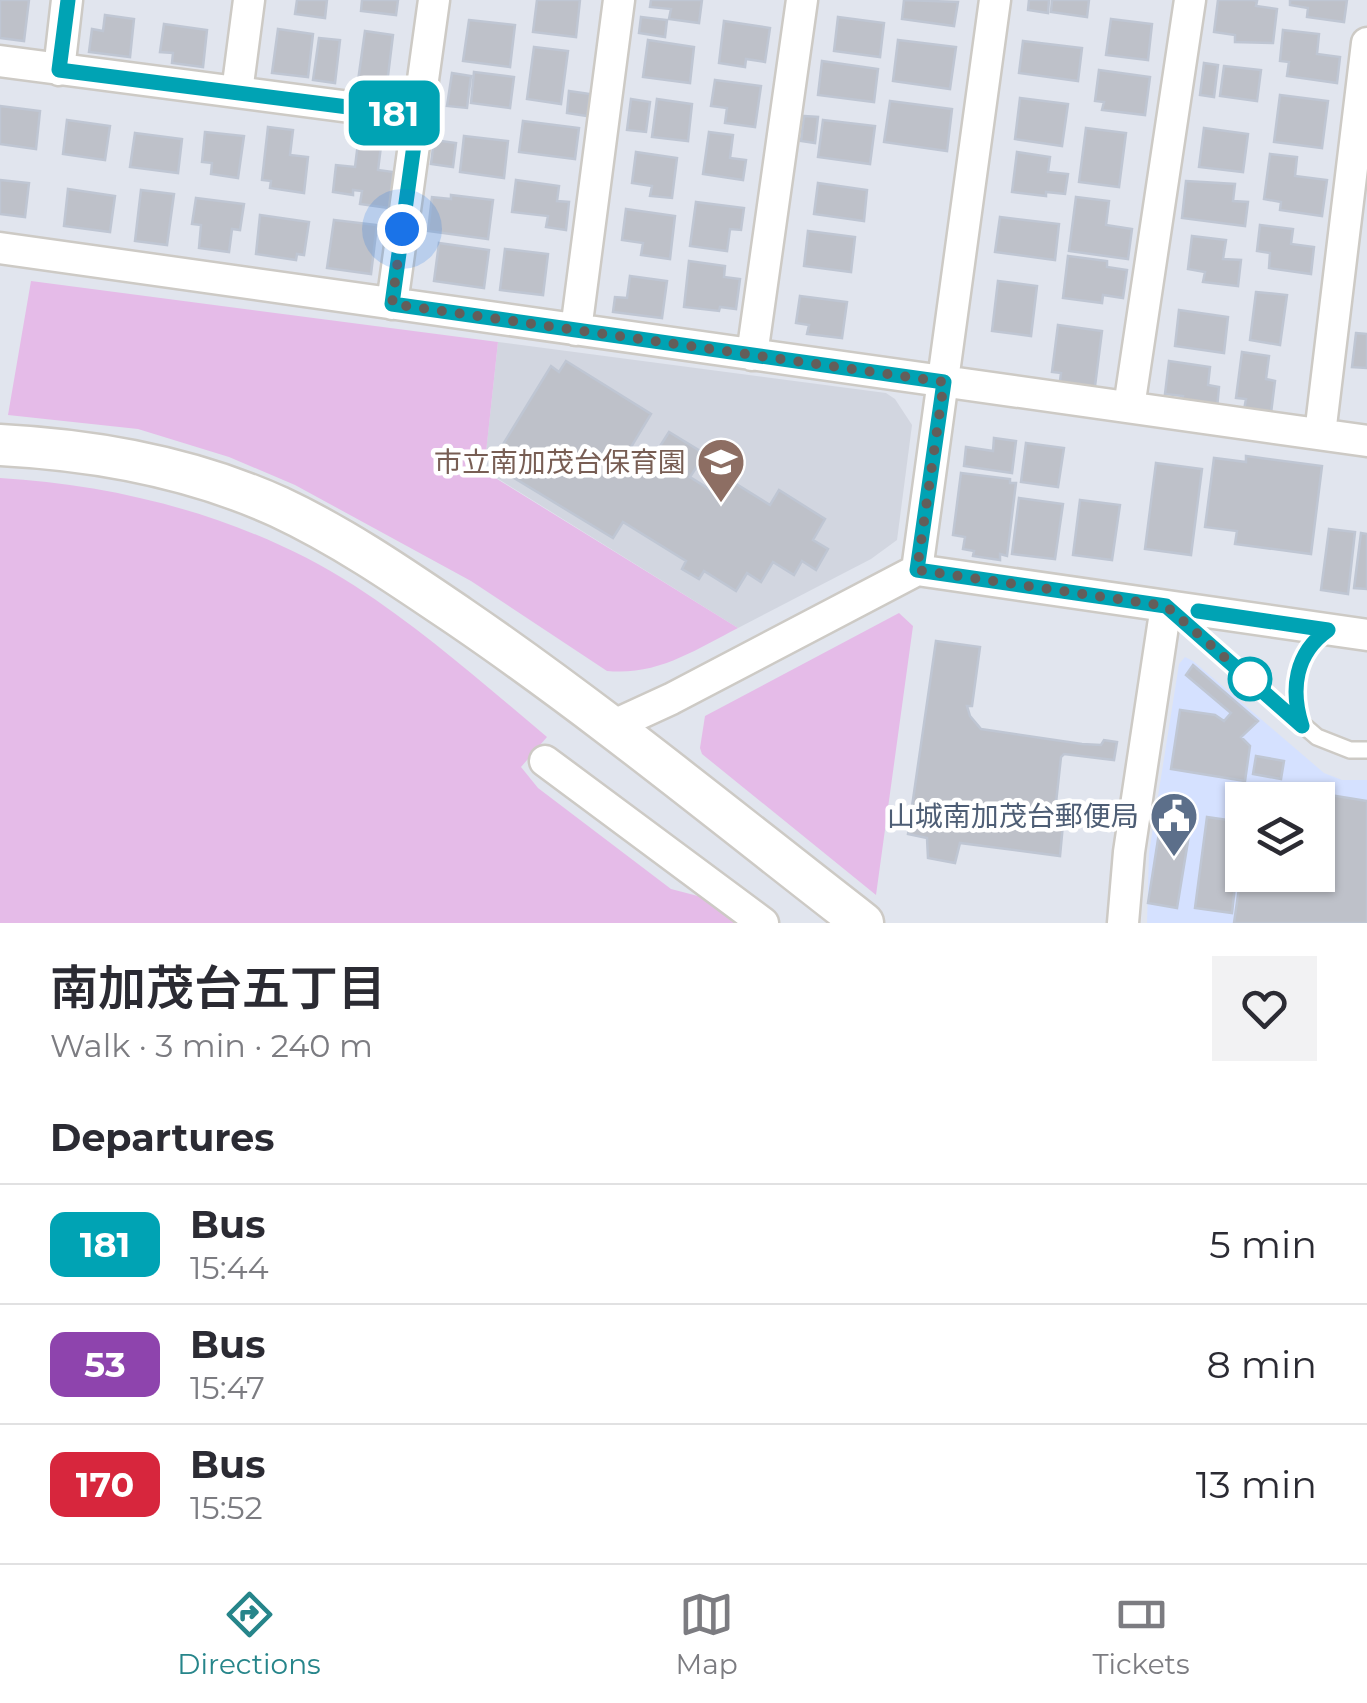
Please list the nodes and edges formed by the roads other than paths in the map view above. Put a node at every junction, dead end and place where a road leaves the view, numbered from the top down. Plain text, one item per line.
1 (68, 0) edge
2 (250, 0) edge
3 (434, 0) edge
4 (619, 0) edge
5 (802, 0) edge
6 (995, 0) edge
7 (1190, 0) edge
8 (1367, 43) edge
9 (0, 61) edge
10 (59, 70) junction
11 (237, 92) junction
12 (418, 116) junction
13 (0, 248) edge
14 (392, 304) junction
15 (576, 330) junction
16 (752, 355) junction
17 (944, 382) junction
18 (1129, 407) junction
19 (1320, 434) junction
20 (1367, 441) edge
21 (0, 445) edge
22 (917, 570) junction
23 (1166, 606) junction
24 (1328, 630) junction
25 (1367, 635) edge
26 (1302, 726) junction
27 (610, 727) junction
28 (1367, 750) edge
29 (545, 760) dead end
30 (763, 923) edge
31 (863, 923) edge
32 (1122, 923) edge

1 - 10 street
2 - 11 street
3 - 12 street
4 - 15 street
5 - 16 street
6 - 17 street
7 - 18 street
8 - 19 street
9 - 10 street
10 - 11 street
11 - 12 street
12 - 14 street
13 - 14 street
14 - 15 street
15 - 16 street
16 - 17 street
17 - 18 street
17 - 22 street
18 - 19 street
19 - 20 street
21 - 27 street
22 - 23 street
22 - 27 street
23 - 24 street
23 - 26 lane
23 - 32 street
24 - 25 street
24 - 26 lane
26 - 28 lane
27 - 31 street
29 - 30 street

